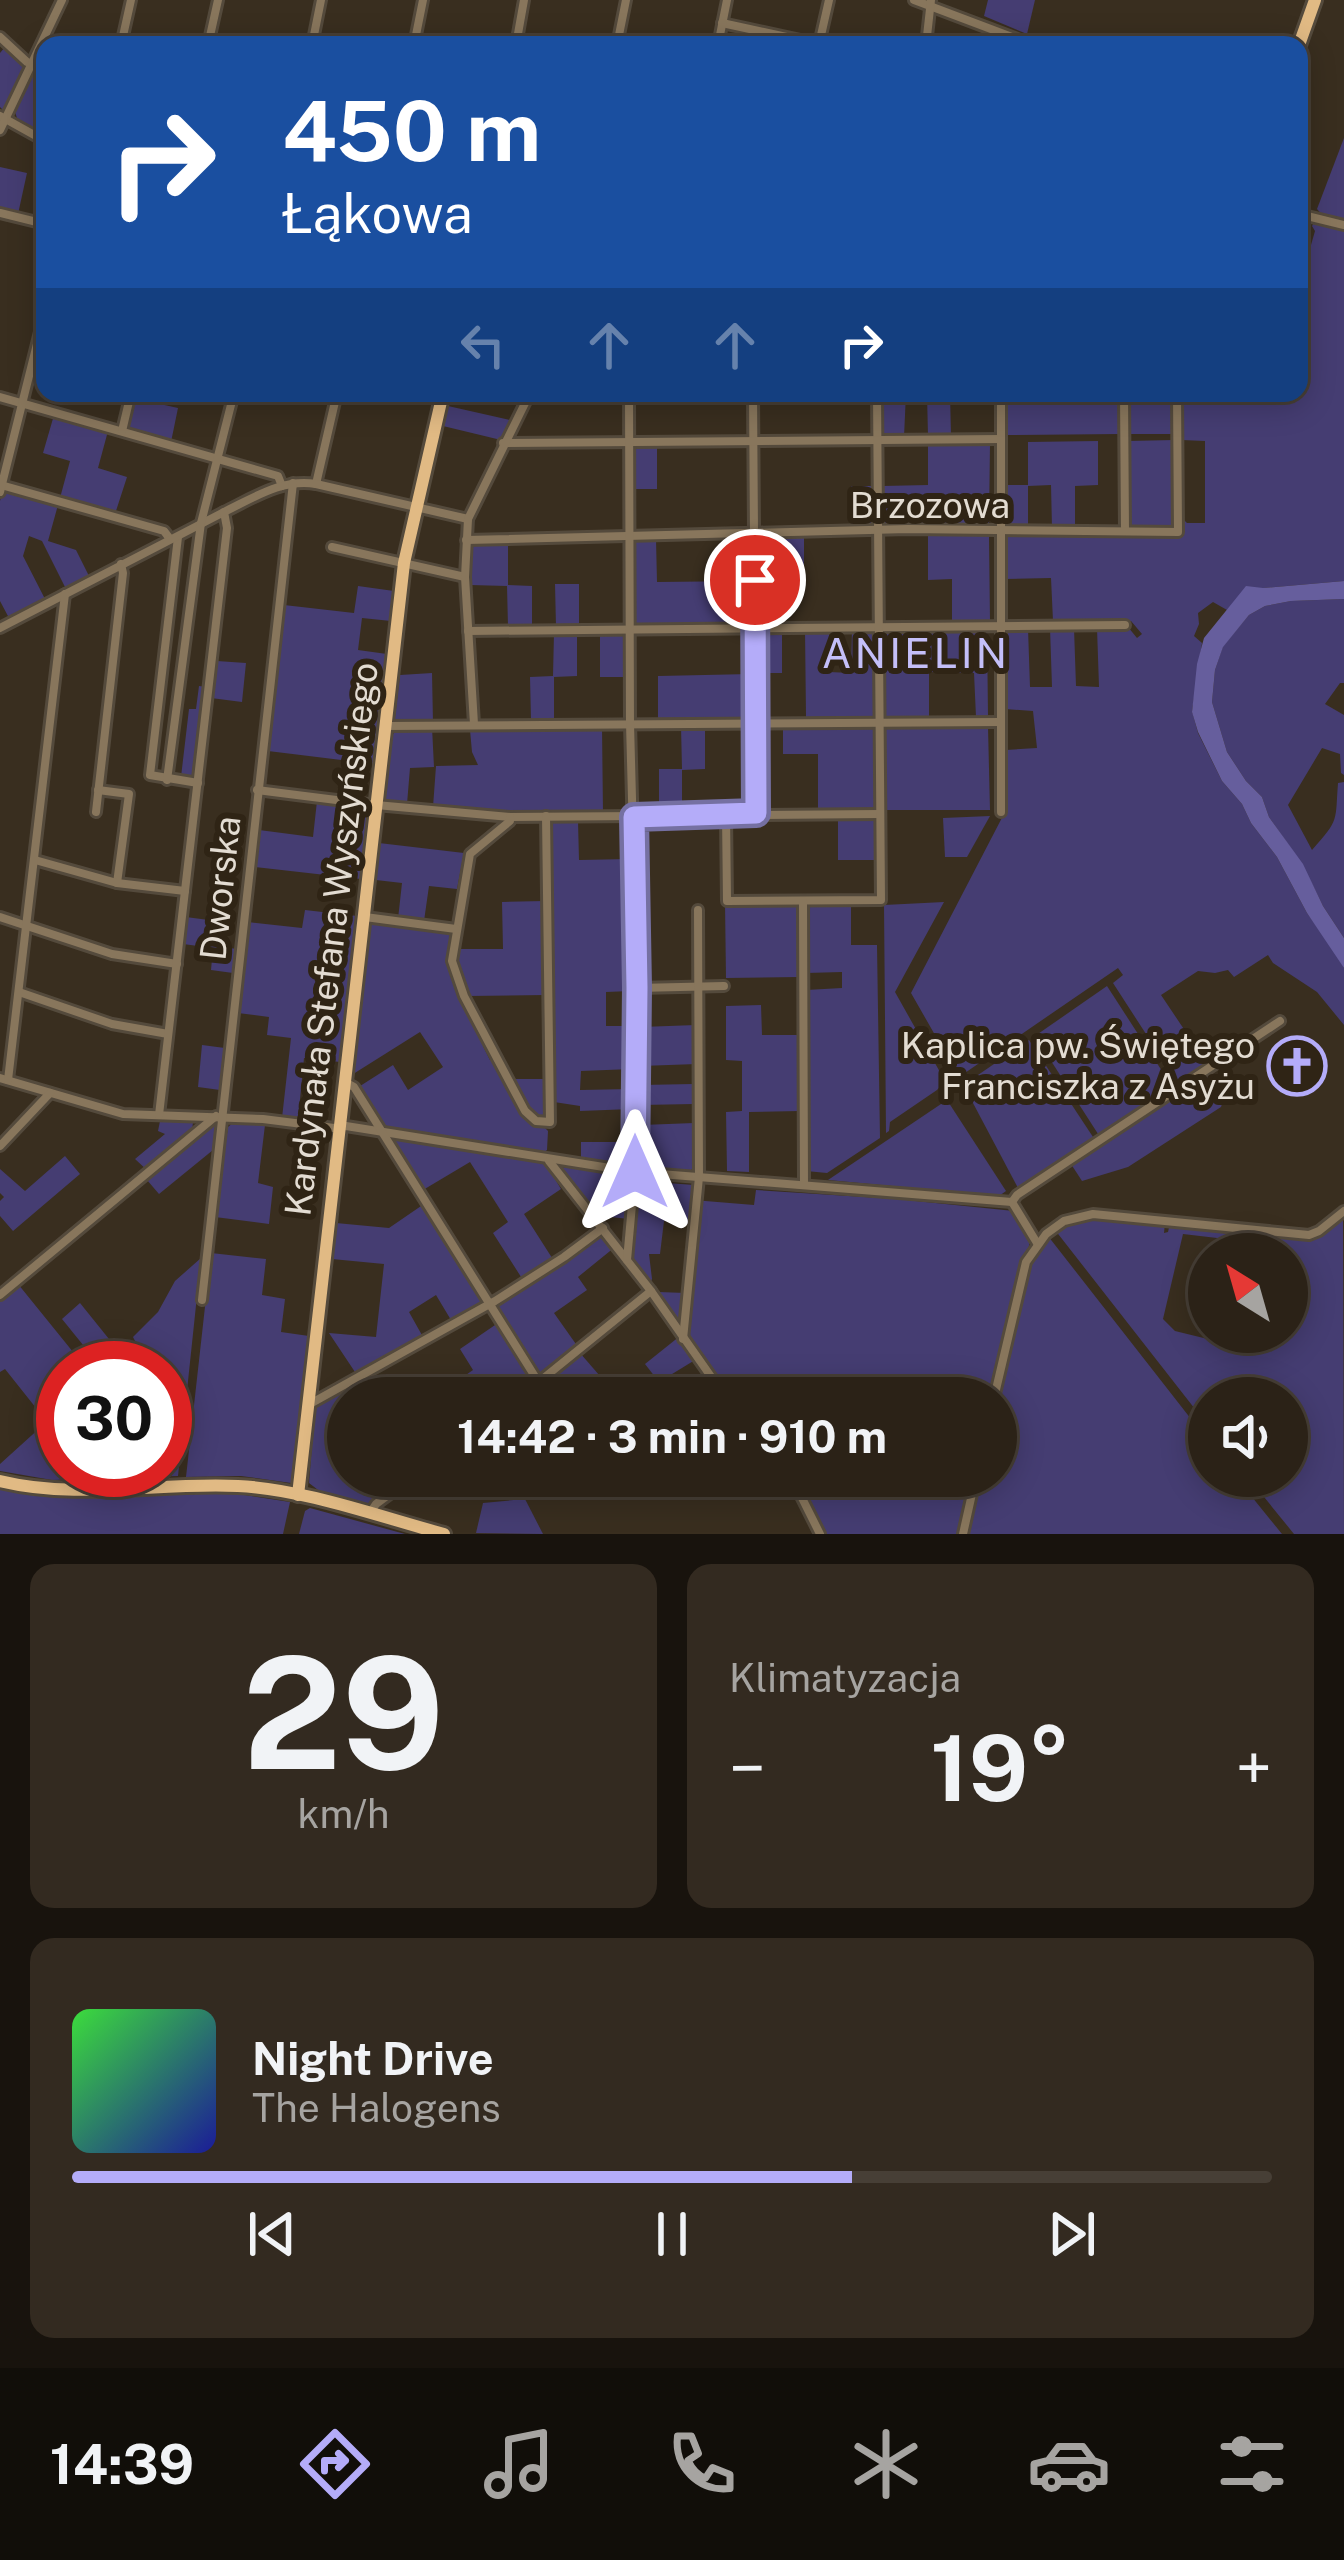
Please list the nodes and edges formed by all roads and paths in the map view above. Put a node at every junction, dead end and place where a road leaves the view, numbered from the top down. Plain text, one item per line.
1 (62, 0) edge
2 (130, 0) edge
3 (217, 0) edge
4 (321, 0) edge
5 (423, 0) edge
6 (524, 0) edge
7 (626, 0) edge
8 (727, 0) edge
9 (829, 0) edge
10 (914, 0) edge
11 (1315, 0) edge
12 (931, 3) edge
13 (722, 23) junction
14 (45, 36) edge
15 (123, 36) edge
16 (210, 36) edge
17 (314, 36) edge
18 (416, 36) edge
19 (517, 36) edge
20 (619, 36) edge
21 (720, 36) edge
22 (779, 36) edge
23 (821, 36) edge
24 (927, 36) edge
25 (1011, 36) edge
26 (1302, 36) edge
27 (0, 37) edge
28 (36, 56) edge
29 (32, 65) junction
30 (36, 66) edge
31 (2, 122) edge
32 (36, 138) edge
33 (0, 213) edge
34 (1308, 216) edge
35 (36, 222) edge
36 (1344, 225) edge
37 (36, 351) edge
38 (0, 397) edge
39 (129, 402) edge
40 (232, 402) edge
41 (335, 402) edge
42 (441, 402) edge
43 (525, 402) edge
44 (629, 402) edge
45 (753, 402) edge
46 (877, 402) edge
47 (1001, 402) edge
48 (1124, 402) edge
49 (1178, 402) edge
50 (24, 404) junction
51 (122, 431) junction
52 (1001, 439) junction
53 (753, 441) junction
54 (878, 441) junction
55 (503, 443) junction
56 (630, 443) junction
57 (218, 459) junction
58 (288, 484) junction
59 (316, 484) junction
60 (1, 487) edge
61 (415, 507) junction
62 (224, 512) junction
63 (468, 519) junction
64 (201, 523) junction
65 (879, 531) junction
66 (1125, 531) junction
67 (1000, 532) junction
68 (754, 534) junction
69 (630, 536) junction
70 (174, 537) junction
71 (466, 540) junction
72 (332, 547) dead end
73 (404, 562) junction
74 (121, 564) junction
75 (465, 577) junction
76 (65, 594) junction
77 (0, 611) edge
78 (1001, 625) junction
79 (1125, 625) dead end
80 (4, 626) edge
81 (878, 626) junction
82 (756, 627) junction
83 (630, 629) junction
84 (468, 631) junction
85 (878, 721) junction
86 (756, 722) junction
87 (1001, 722) junction
88 (630, 723) junction
89 (474, 724) junction
90 (386, 726) junction
91 (167, 780) junction
92 (198, 783) junction
93 (98, 790) junction
94 (257, 790) junction
95 (376, 805) junction
96 (96, 812) dead end
97 (1001, 812) dead end
98 (756, 813) junction
99 (726, 814) junction
100 (880, 814) junction
101 (546, 815) junction
102 (510, 817) junction
103 (634, 817) junction
104 (35, 860) junction
105 (117, 884) junction
106 (185, 891) junction
107 (803, 901) junction
108 (698, 910) dead end
109 (0, 917) edge
110 (365, 917) junction
111 (27, 925) junction
112 (456, 929) junction
113 (177, 964) junction
114 (698, 986) junction
115 (724, 986) dead end
116 (637, 988) junction
117 (19, 992) junction
118 (1280, 1021) dead end
119 (168, 1034) junction
120 (4, 1079) edge
121 (345, 1082) junction
122 (50, 1093) junction
123 (159, 1115) junction
124 (219, 1116) junction
125 (339, 1127) junction
126 (382, 1132) junction
127 (0, 1146) edge
128 (549, 1161) junction
129 (635, 1172) junction
130 (698, 1177) junction
131 (804, 1185) junction
132 (1012, 1202) junction
133 (1344, 1211) edge
134 (603, 1228) junction
135 (1037, 1243) junction
136 (627, 1260) junction
137 (651, 1291) junction
138 (0, 1295) edge
139 (202, 1300) dead end
140 (489, 1303) junction
141 (683, 1339) junction
142 (536, 1377) edge
143 (545, 1377) edge
144 (711, 1377) edge
145 (999, 1377) edge
146 (307, 1406) junction
147 (0, 1481) edge
148 (298, 1495) junction
149 (386, 1497) edge
150 (802, 1497) edge
151 (971, 1497) edge
152 (369, 1514) junction
153 (444, 1534) edge
154 (820, 1534) edge
155 (963, 1534) edge

1 - 14 street
2 - 15 street
3 - 16 street
4 - 17 street
5 - 18 street
6 - 19 street
7 - 20 street
8 - 13 street
9 - 23 street
10 - 12 street
11 - 26 main road
12 - 24 street
12 - 25 street
13 - 21 street
13 - 22 street
27 - 29 street
28 - 29 street
29 - 30 street
29 - 31 street
31 - 32 street
33 - 35 street
34 - 36 street
37 - 50 street
38 - 50 street
39 - 51 street
40 - 57 street
41 - 59 street
42 - 61 main road, Kardynała Stefana Wyszyńskiego
43 - 55 street
44 - 56 street
45 - 53 street
46 - 54 street
47 - 52 street
48 - 66 street
49 - 66 street, Brzozowa
50 - 51 street
50 - 60 street
51 - 57 street
52 - 54 street
52 - 67 street
53 - 54 street
53 - 56 street
53 - 68 street
54 - 65 street
55 - 56 street
55 - 63 street
56 - 69 street
57 - 58 street
57 - 64 street
58 - 59 street
58 - 62 street
58 - 94 street, Dworska
59 - 61 street
60 - 70 street
61 - 63 street
61 - 73 main road, Kardynała Stefana Wyszyńskiego
62 - 64 street
62 - 92 street
63 - 71 street
64 - 70 street
64 - 91 street
65 - 67 street, Brzozowa
65 - 68 street, Brzozowa
65 - 81 street
66 - 67 street, Brzozowa
67 - 78 street
68 - 69 street, Brzozowa
68 - 82 street
69 - 71 street, Brzozowa
69 - 83 street
70 - 74 street
70 - 91 street
71 - 75 street
72 - 73 street
73 - 75 street
73 - 90 main road, Kardynała Stefana Wyszyńskiego
74 - 76 street
74 - 93 street
75 - 84 street
76 - 80 street
76 - 104 street
77 - 80 street
78 - 79 street
78 - 81 street
78 - 87 street
81 - 82 street
81 - 85 street
82 - 83 street
82 - 86 street
83 - 84 street
83 - 88 street
84 - 89 street
85 - 86 street
85 - 87 street
85 - 100 street
86 - 88 street
86 - 98 street
87 - 97 street
88 - 89 street
88 - 103 street
89 - 90 street
90 - 95 main road, Kardynała Stefana Wyszyńskiego
91 - 92 street
92 - 106 street
93 - 96 street
93 - 105 street
94 - 95 street
94 - 124 street, Dworska
95 - 102 street
95 - 110 main road, Kardynała Stefana Wyszyńskiego
98 - 99 street
98 - 100 street
99 - 103 street
99 - 107 street
100 - 107 street
101 - 102 street
101 - 103 street
101 - 112 street
102 - 112 street
103 - 116 street
104 - 105 street
104 - 111 street
105 - 106 street
106 - 113 street
107 - 131 street
108 - 114 street
109 - 111 street
110 - 112 street
110 - 121 main road, Kardynała Stefana Wyszyńskiego
111 - 113 street
111 - 117 street
113 - 119 street
114 - 115 street
114 - 116 street
114 - 130 street
116 - 129 street
117 - 119 street
117 - 120 street
118 - 132 street
119 - 123 street
120 - 122 street
121 - 125 main road, Kardynała Stefana Wyszyńskiego
121 - 126 street
122 - 123 street
122 - 127 street
123 - 124 street
124 - 125 street
124 - 138 street
124 - 139 street, Dworska
125 - 126 street
125 - 146 main road, Kardynała Stefana Wyszyńskiego
126 - 128 street
126 - 140 street
128 - 129 street
128 - 134 street
129 - 130 street
129 - 136 street
130 - 131 street
130 - 141 street
131 - 132 street
132 - 135 street
133 - 135 street
134 - 136 street
134 - 140 street
135 - 145 street
136 - 137 street
137 - 141 street
137 - 143 street
140 - 142 street
140 - 146 street
141 - 144 street
146 - 148 main road, Kardynała Stefana Wyszyńskiego
147 - 148 main road
148 - 152 main road
149 - 152 street
150 - 154 street
151 - 155 street
152 - 153 main road

